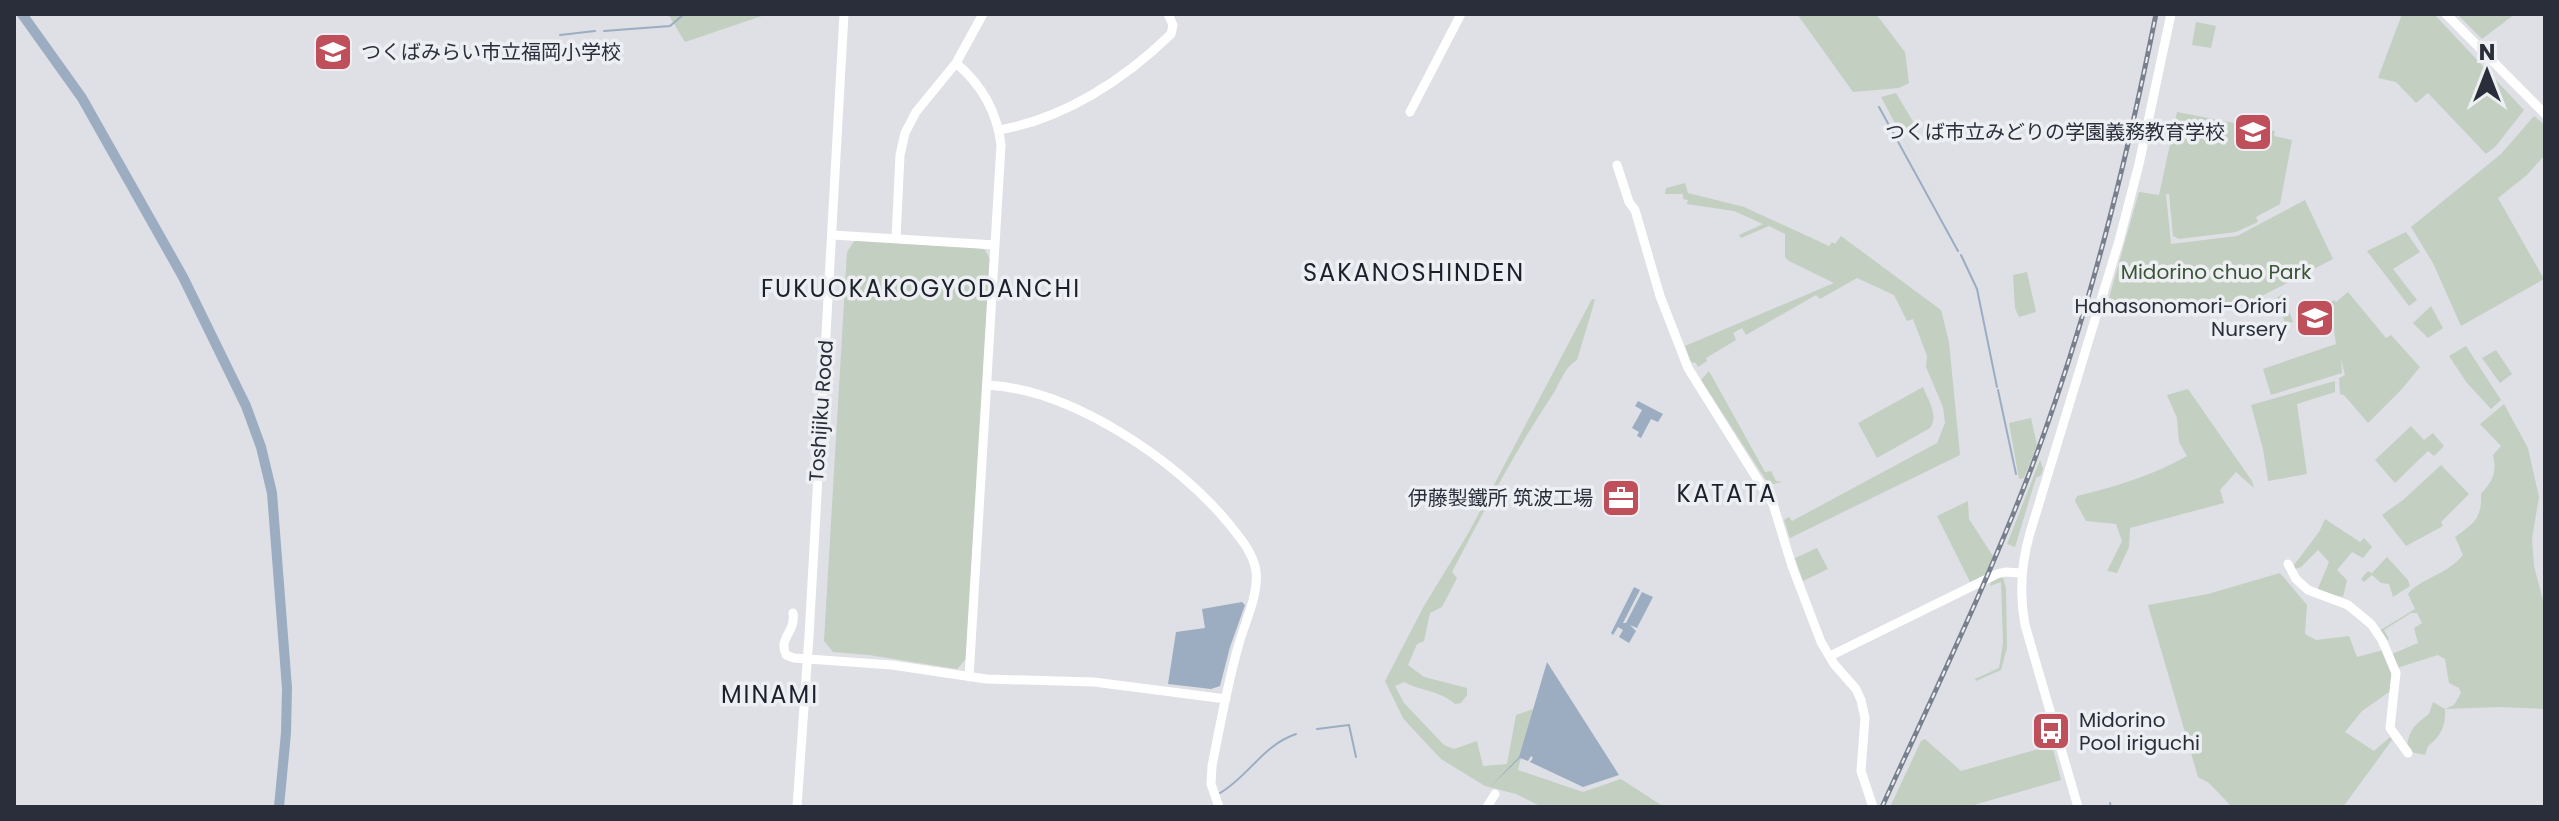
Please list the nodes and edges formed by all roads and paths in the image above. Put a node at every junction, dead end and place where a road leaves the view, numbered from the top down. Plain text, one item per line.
1 (844, 14) edge
2 (983, 14) edge
3 (1168, 14) edge
4 (1461, 14) edge
5 (2171, 14) edge
6 (2446, 14) edge
7 (956, 63) junction
8 (1410, 112) dead end
9 (2545, 114) edge
10 (999, 130) junction
11 (1617, 165) dead end
12 (833, 235) junction
13 (896, 239) junction
14 (995, 245) junction
15 (987, 385) junction
16 (2288, 564) dead end
17 (2021, 573) junction
18 (793, 613) dead end
19 (1830, 656) junction
20 (807, 659) junction
21 (969, 677) junction
22 (1226, 699) junction
23 (2408, 753) dead end
24 (1495, 794) dead end
25 (797, 807) edge
26 (1219, 807) edge
27 (1487, 807) edge
28 (1873, 807) edge
29 (2078, 807) edge

1 - 12 street, Toshijiku Road
2 - 7 street
3 - 10 street
4 - 8 street
5 - 17 street
6 - 9 street
7 - 10 street
7 - 13 street
10 - 14 street
11 - 19 street
12 - 13 street
12 - 20 street, Toshijiku Road
13 - 14 street
14 - 15 street
15 - 21 street
15 - 22 street
16 - 23 street
17 - 19 street
17 - 29 street
18 - 20 street
19 - 28 street
20 - 21 street
20 - 25 street, Toshijiku Road
21 - 22 street
22 - 26 street
24 - 27 street

